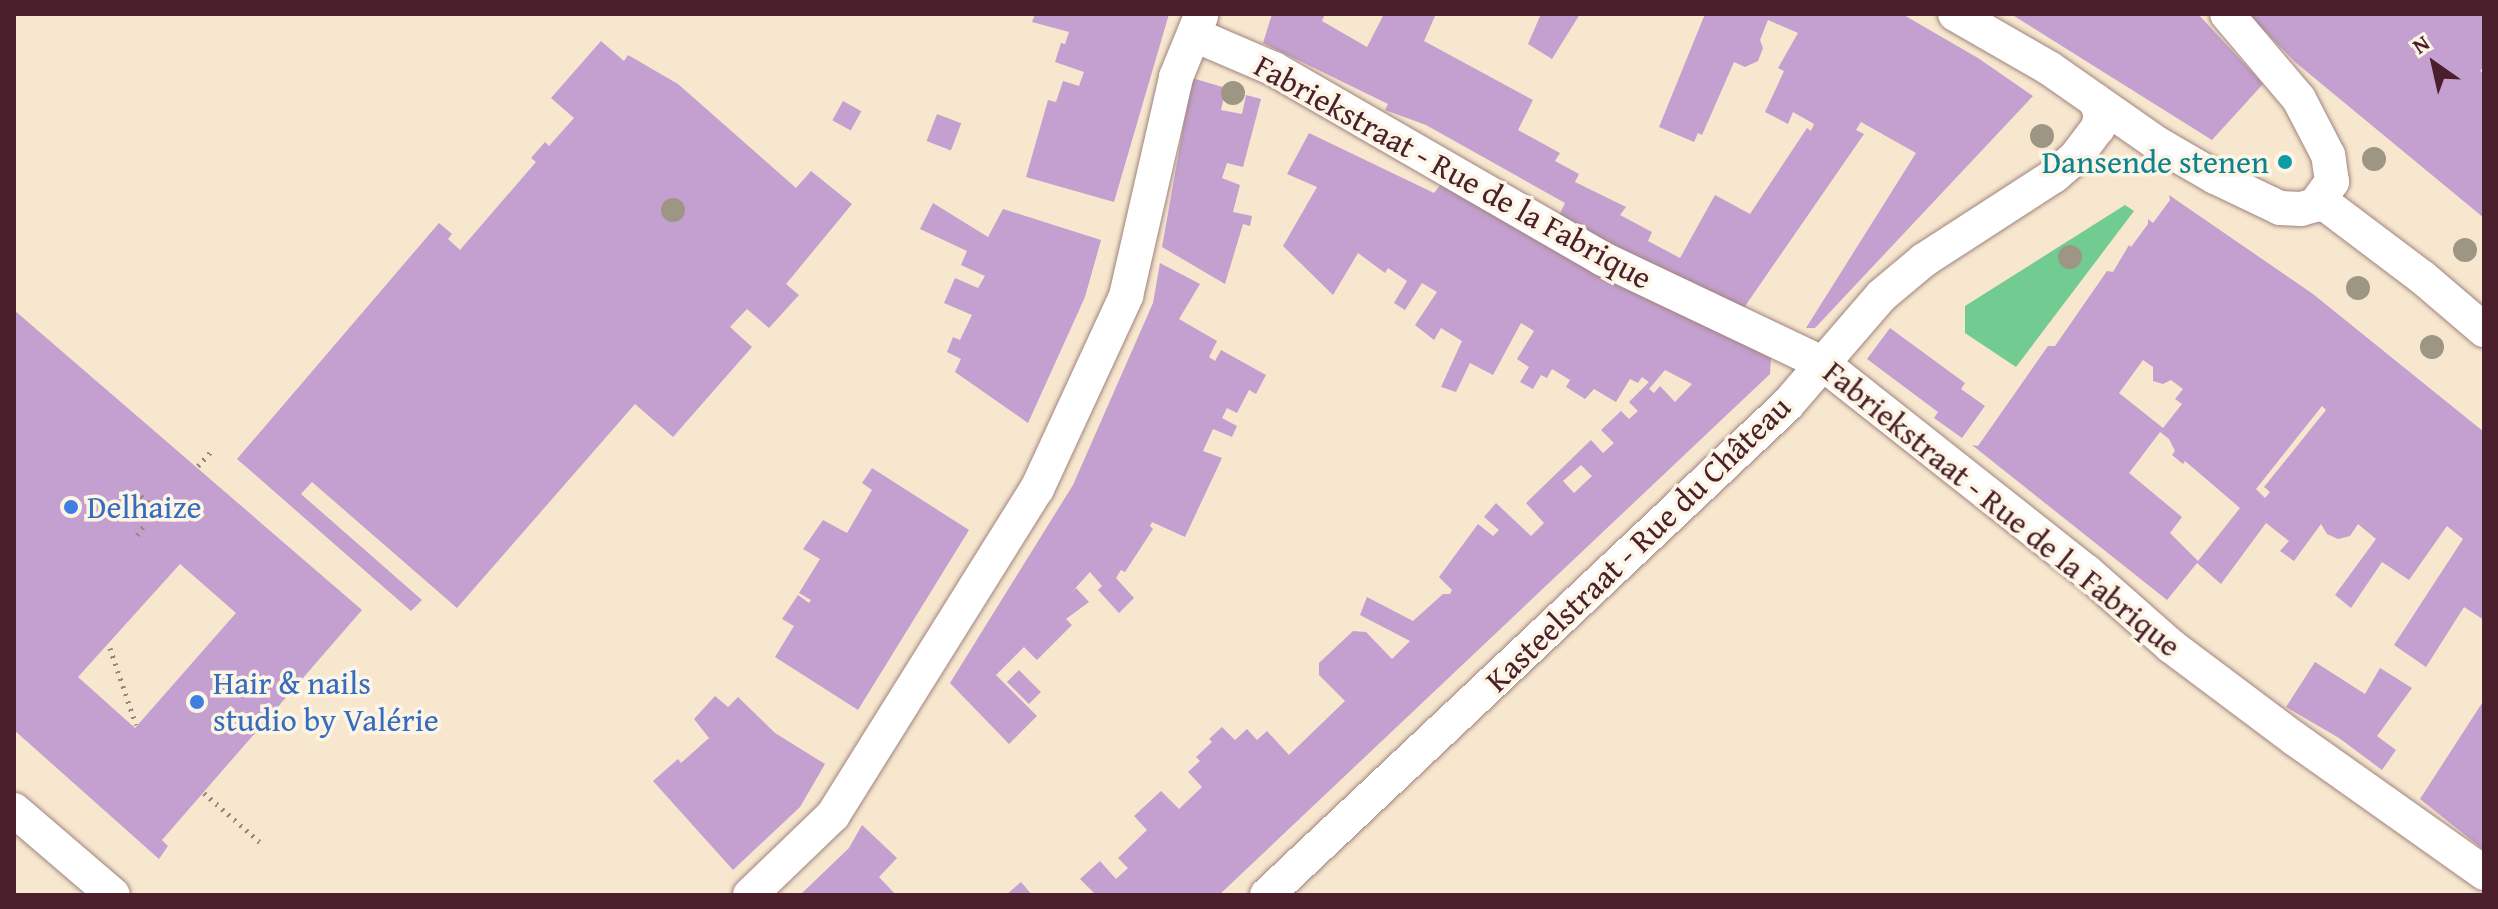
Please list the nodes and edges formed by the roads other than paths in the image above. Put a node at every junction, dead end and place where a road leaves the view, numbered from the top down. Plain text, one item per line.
1 (1955, 14) edge
2 (2227, 14) edge
3 (1198, 24) edge
4 (2095, 100) junction
5 (2321, 201) junction
6 (2484, 330) edge
7 (1822, 363) junction
8 (14, 810) edge
9 (2484, 873) edge
10 (113, 895) edge
11 (750, 895) edge
12 (1267, 895) edge

1 - 4 street
2 - 5 street
3 - 7 street, Fabriekstraat - Rue de la Fabrique
3 - 11 street
4 - 5 street
4 - 7 street, Kasteelstraat - Rue du Château
5 - 6 street
7 - 9 street, Fabriekstraat - Rue de la Fabrique
7 - 12 street, Kasteelstraat - Rue du Château
8 - 10 street

